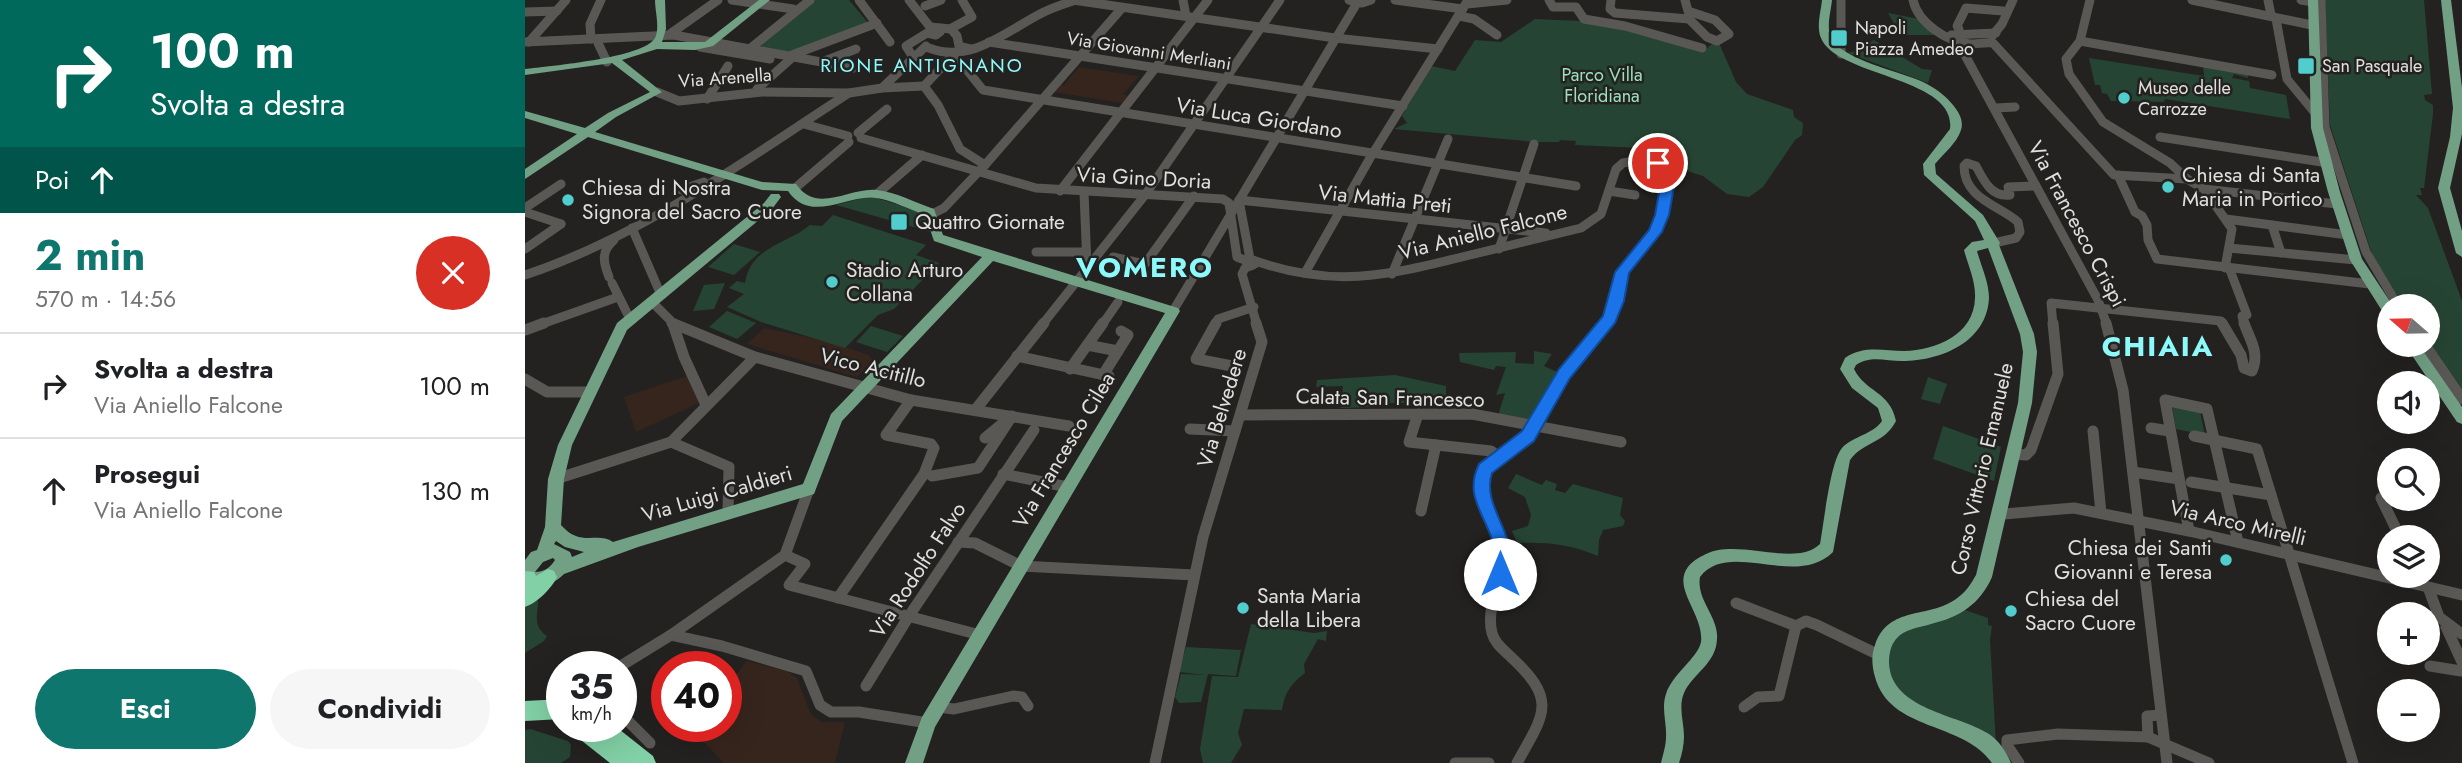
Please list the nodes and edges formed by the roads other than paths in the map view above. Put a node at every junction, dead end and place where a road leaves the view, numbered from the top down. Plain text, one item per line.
1 (566, 0) edge
2 (601, 0) edge
3 (660, 0) edge
4 (718, 0) edge
5 (732, 0) edge
6 (810, 0) edge
7 (859, 0) edge
8 (909, 0) edge
9 (941, 0) edge
10 (962, 0) edge
11 (1046, 0) edge
12 (1057, 0) edge
13 (1075, 0) edge
14 (1183, 0) edge
15 (1208, 0) edge
16 (1280, 0) edge
17 (1371, 0) edge
18 (1395, 0) edge
19 (1507, 0) edge
20 (1549, 0) edge
21 (1611, 0) edge
22 (1685, 0) edge
23 (1827, 0) edge
24 (1841, 0) edge
25 (1913, 0) edge
26 (2013, 0) edge
27 (2090, 0) edge
28 (2192, 0) edge
29 (2268, 0) edge
30 (2301, 0) edge
31 (2446, 0) edge
32 (1353, 1) edge
33 (2202, 1) edge
34 (2316, 1) edge
35 (762, 2) edge
36 (925, 6) dead end
37 (1464, 7) edge
38 (1122, 8) junction
39 (793, 9) dead end
40 (557, 11) junction
41 (2003, 11) dead end
42 (525, 12) edge
43 (1042, 13) junction
44 (1190, 17) junction
45 (2276, 18) junction
46 (877, 23) junction
47 (1262, 27) junction
48 (2316, 29) junction
49 (933, 31) junction
50 (954, 35) junction
51 (1497, 35) dead end
52 (1958, 35) junction
53 (661, 36) junction
54 (1335, 38) junction
55 (1825, 38) junction
56 (1839, 39) junction
57 (1985, 40) junction
58 (594, 41) junction
59 (713, 41) junction
60 (527, 42) edge
61 (890, 42) dead end
62 (989, 42) junction
63 (675, 43) junction
64 (2077, 45) junction
65 (700, 47) junction
66 (927, 47) junction
67 (646, 48) junction
68 (751, 48) junction
69 (1702, 48) dead end
70 (856, 49) dead end
71 (974, 49) junction
72 (1438, 49) junction
73 (741, 54) junction
74 (956, 54) junction
75 (1841, 54) junction
76 (913, 57) junction
77 (1079, 57) junction
78 (790, 58) junction
79 (611, 61) junction
80 (821, 62) junction
81 (728, 66) dead end
82 (1154, 68) junction
83 (525, 72) edge
84 (2272, 75) dead end
85 (1228, 80) junction
86 (924, 86) junction
87 (882, 88) junction
88 (757, 89) dead end
89 (1304, 91) junction
90 (657, 92) junction
91 (849, 93) junction
92 (707, 99) junction
93 (1043, 100) junction
94 (1403, 106) junction
95 (2015, 107) dead end
96 (1996, 108) dead end
97 (887, 109) dead end
98 (2460, 111) edge
99 (1120, 113) junction
100 (2315, 113) junction
101 (525, 114) edge
102 (804, 124) junction
103 (1194, 125) junction
104 (588, 132) junction
105 (854, 137) junction
106 (2159, 137) dead end
107 (1276, 138) junction
108 (1448, 139) dead end
109 (1534, 144) dead end
110 (1373, 154) junction
111 (922, 155) junction
112 (2328, 163) junction
113 (1438, 164) junction
114 (982, 168) junction
115 (721, 174) junction
116 (525, 175) edge
117 (2118, 175) junction
118 (1524, 178) junction
119 (2187, 179) junction
120 (561, 184) dead end
121 (1576, 186) dead end
122 (2036, 186) junction
123 (2204, 189) junction
124 (681, 190) dead end
125 (784, 191) junction
126 (1060, 191) junction
127 (1609, 191) junction
128 (1084, 192) junction
129 (877, 194) junction
130 (1145, 195) junction
131 (1635, 195) dead end
132 (1194, 196) junction
133 (1239, 200) junction
134 (815, 202) junction
135 (2337, 204) junction
136 (525, 210) edge
137 (1339, 211) junction
138 (932, 214) junction
139 (2226, 219) junction
140 (1415, 220) junction
141 (745, 225) junction
142 (2272, 225) junction
143 (629, 229) junction
144 (1506, 229) junction
145 (1568, 232) junction
146 (2348, 235) junction
147 (1994, 243) junction
148 (2229, 248) junction
149 (525, 249) edge
150 (1499, 249) junction
151 (1037, 252) dead end
152 (1084, 252) junction
153 (2281, 253) junction
154 (2462, 253) edge
155 (991, 255) junction
156 (1113, 257) dead end
157 (2356, 260) junction
158 (1257, 264) junction
159 (1087, 266) junction
160 (2228, 269) junction
161 (1305, 272) junction
162 (1392, 274) junction
163 (525, 275) edge
164 (1074, 281) junction
165 (2370, 284) junction
166 (2377, 294) edge
167 (2390, 294) edge
168 (618, 297) junction
169 (656, 299) junction
170 (1118, 302) dead end
171 (1254, 307) junction
172 (2101, 308) junction
173 (1173, 311) junction
174 (630, 319) junction
175 (673, 324) junction
176 (525, 330) edge
177 (1121, 331) dead end
178 (1087, 345) junction
179 (1118, 351) junction
180 (1017, 356) junction
181 (755, 357) junction
182 (2420, 357) edge
183 (2433, 357) edge
184 (1232, 366) dead end
185 (1070, 369) junction
186 (525, 379) edge
187 (865, 387) junction
188 (589, 392) junction
189 (2462, 398) edge
190 (911, 400) junction
191 (706, 405) junction
192 (976, 409) junction
193 (1418, 414) junction
194 (1241, 415) junction
195 (1012, 416) junction
196 (2462, 418) edge
197 (1535, 425) junction
198 (1069, 426) dead end
199 (2151, 428) dead end
200 (1190, 429) dead end
201 (1034, 430) dead end
202 (1235, 431) junction
203 (2093, 431) dead end
204 (2169, 431) junction
205 (2194, 436) dead end
206 (985, 438) dead end
207 (2215, 440) junction
208 (671, 442) junction
209 (1621, 442) dead end
210 (1436, 445) junction
211 (2012, 454) junction
212 (1498, 457) junction
213 (2133, 472) junction
214 (1003, 474) junction
215 (932, 476) dead end
216 (556, 480) junction
217 (2185, 481) junction
218 (1068, 487) junction
219 (2226, 488) junction
220 (809, 489) junction
221 (2271, 495) junction
222 (1421, 511) dead end
223 (728, 512) junction
224 (2101, 513) junction
225 (2004, 514) dead end
226 (2139, 520) junction
227 (2189, 531) junction
228 (637, 540) junction
229 (958, 542) junction
230 (2238, 542) junction
231 (2288, 554) junction
232 (786, 555) junction
233 (535, 561) edge
234 (1021, 566) junction
235 (553, 573) junction
236 (2377, 573) edge
237 (1194, 575) junction
238 (2425, 588) edge
239 (2439, 588) edge
240 (2462, 595) edge
241 (838, 598) junction
242 (525, 599) edge
243 (1736, 603) dead end
244 (909, 617) junction
245 (2445, 624) junction
246 (1796, 626) junction
247 (2462, 634) edge
248 (671, 635) junction
249 (981, 635) junction
250 (637, 652) edge
251 (1881, 656) junction
252 (2430, 666) dead end
253 (2462, 666) edge
254 (866, 686) dead end
255 (1028, 706) dead end
256 (938, 707) junction
257 (1744, 707) dead end
258 (546, 710) edge
259 (525, 711) edge
260 (2162, 717) junction
261 (546, 719) edge
262 (525, 720) edge
263 (928, 723) junction
264 (2148, 737) junction
265 (611, 742) edge
266 (621, 742) edge
267 (641, 757) edge
268 (1998, 757) edge
269 (2166, 757) edge
270 (914, 763) edge
271 (922, 763) edge
272 (1155, 763) edge
273 (1455, 763) edge
274 (1489, 763) edge
275 (1517, 763) edge
276 (1670, 763) edge
277 (2019, 763) edge
278 (2210, 763) edge
279 (2353, 763) edge

1 - 40 street
2 - 58 street
3 - 53 main road
4 - 53 street
5 - 35 street
6 - 68 street
7 - 46 street
8 - 49 street, Via Luca Giordano
9 - 36 street
10 - 50 street
11 - 43 street
12 - 43 street
13 - 38 street
13 - 43 street
14 - 44 street
15 - 44 street
16 - 47 street
17 - 32 street
18 - 37 street
19 - 37 street
20 - 69 street
21 - 22 street
23 - 55 main road
24 - 56 street
25 - 52 street
26 - 57 street
27 - 64 street
28 - 33 street
29 - 45 street
30 - 34 street
31 - 98 main road
32 - 54 street, Via Francesco Cilea
33 - 45 street
34 - 48 main road
35 - 39 street
35 - 59 main road
37 - 51 street
37 - 72 street
38 - 44 street
38 - 77 street
40 - 42 street
40 - 60 street
41 - 52 street
43 - 62 street
44 - 47 street
44 - 82 street
45 - 48 street
45 - 100 street
46 - 61 street
46 - 78 street
47 - 54 street
47 - 85 street
48 - 100 main road
48 - 167 street
49 - 50 street
49 - 66 street
49 - 74 street, Via Luca Giordano
49 - 76 street
50 - 71 street
50 - 74 street
52 - 57 street
52 - 122 street, Via Francesco Crispi
53 - 58 street
53 - 59 street
53 - 63 street
53 - 67 main road
54 - 72 street
54 - 89 street, Via Francesco Cilea
55 - 56 street
55 - 75 main road, Corso Vittorio Emanuele
56 - 75 street
57 - 117 street
58 - 60 street
58 - 79 street, Via Arenella
59 - 65 main road
59 - 68 street
62 - 71 street
62 - 77 street, Via Giovanni Merliani
63 - 65 main road
63 - 67 main road
64 - 84 street
64 - 119 street
65 - 73 street
66 - 74 street
66 - 76 street
67 - 79 main road
68 - 73 street
68 - 78 street
70 - 80 street
71 - 74 street
72 - 94 street
73 - 78 street
74 - 86 street
74 - 93 street, Via Luca Giordano
75 - 147 main road, Corso Vittorio Emanuele
76 - 87 street
77 - 82 street, Via Giovanni Merliani
77 - 93 street
78 - 80 street
78 - 80 street
78 - 88 street
79 - 83 main road
79 - 90 main road, Via Arenella
81 - 92 street
82 - 85 street, Via Giovanni Merliani
82 - 99 street
85 - 89 street, Via Giovanni Merliani
85 - 103 street
86 - 87 street
86 - 114 street
87 - 91 street, Via Arenella
89 - 94 street, Via Giovanni Merliani
89 - 107 street, Via Francesco Cilea
90 - 92 street, Via Arenella
90 - 104 main road
91 - 92 street, Via Arenella
91 - 102 street
93 - 99 street, Via Luca Giordano
93 - 114 street
94 - 110 street
95 - 96 street
97 - 105 street
98 - 154 main road
99 - 103 street, Via Luca Giordano
99 - 126 street
100 - 112 main road
101 - 104 main road
102 - 105 street, Via Gino Doria
102 - 115 street
103 - 107 street, Via Luca Giordano
103 - 130 street
104 - 115 main road
104 - 116 main road
105 - 111 street, Via Gino Doria
105 - 125 street
106 - 112 street
107 - 110 street, Via Luca Giordano
107 - 133 street, Via Francesco Cilea
108 - 113 street
109 - 118 street
110 - 113 street, Via Luca Giordano
110 - 137 street
111 - 114 street, Via Gino Doria
111 - 129 street
112 - 135 main road
113 - 118 street, Via Luca Giordano
113 - 140 street
114 - 126 street, Via Gino Doria
114 - 138 street
115 - 124 street
115 - 125 main road
115 - 143 street
117 - 119 street
117 - 160 street
118 - 121 street, Via Luca Giordano
118 - 144 street
119 - 123 street
120 - 136 street
122 - 147 street
122 - 172 street, Via Francesco Crispi
123 - 135 street
123 - 139 street
125 - 134 main road
125 - 141 main road
126 - 128 street, Via Gino Doria
127 - 131 street
127 - 145 street, Via Aniello Falcone
127 - 197 street, Via Aniello Falcone
128 - 130 street, Via Gino Doria
128 - 152 street
129 - 134 main road
129 - 138 main road
130 - 132 street, Via Gino Doria
130 - 159 street
132 - 156 street
132 - 158 street, Via Gino Doria
133 - 137 street, Via Mattia Preti
133 - 158 street
133 - 173 street, Via Francesco Cilea
134 - 141 main road
135 - 146 main road
136 - 149 street
137 - 140 street, Via Mattia Preti
137 - 161 street
138 - 155 main road
139 - 142 street
139 - 148 street
140 - 144 street, Via Mattia Preti
140 - 162 street
141 - 169 main road
142 - 146 street
142 - 153 street
143 - 163 street
143 - 168 street
143 - 169 street, Vico Acitillo
144 - 145 street, Via Mattia Preti
144 - 150 street
145 - 150 street, Via Aniello Falcone
146 - 157 main road
147 - 211 main road, Corso Vittorio Emanuele
147 - 276 main road
148 - 153 street
148 - 160 street
150 - 162 street, Via Aniello Falcone
151 - 152 street
152 - 159 street
153 - 157 street
155 - 164 main road
155 - 187 main road
157 - 165 main road
158 - 161 street, Via Aniello Falcone
158 - 171 street, Via Belvedere
159 - 164 street
160 - 165 street
160 - 172 street
161 - 162 street, Via Aniello Falcone
164 - 173 main road
164 - 180 street
165 - 166 main road
168 - 174 street
168 - 176 street
169 - 174 main road
169 - 175 street, Vico Acitillo
170 - 178 street
171 - 184 street
171 - 194 street, Via Belvedere
172 - 211 street
172 - 213 street, Via Francesco Crispi
173 - 218 main road, Via Francesco Cilea
174 - 188 main road
175 - 181 street, Vico Acitillo
175 - 191 street, Vico Acitillo
177 - 179 street
178 - 179 street
178 - 185 street
179 - 185 street
180 - 185 street
180 - 192 street
181 - 187 street, Vico Acitillo
181 - 191 street
182 - 196 main road
183 - 189 street
186 - 188 street
187 - 190 street, Vico Acitillo
187 - 220 main road
188 - 216 main road
190 - 192 street, Vico Acitillo
190 - 241 street
191 - 208 street
192 - 195 street, Vico Acitillo
193 - 194 street, Calata San Francesco
193 - 197 street, Calata San Francesco
193 - 210 street
194 - 202 street, Via Belvedere
195 - 198 street, Vico Acitillo
195 - 206 street
195 - 215 street
197 - 209 street, Calata San Francesco
197 - 212 street
199 - 204 street
200 - 202 street
201 - 214 street, Via Rodolfo Falvo
202 - 237 street, Via Belvedere
203 - 224 street
204 - 207 street
204 - 217 street
205 - 207 street
207 - 219 street
207 - 221 street
208 - 216 street
208 - 223 street
210 - 212 street
210 - 222 street
211 - 251 main road, Corso Vittorio Emanuele
212 - 275 street
213 - 217 street
213 - 226 street, Via Francesco Crispi
214 - 218 street
214 - 229 street, Via Rodolfo Falvo
216 - 233 main road
217 - 219 street
217 - 227 street
218 - 234 main road, Via Francesco Cilea
219 - 221 street
219 - 230 street
220 - 223 main road, Via Luigi Caldieri
220 - 232 street
221 - 231 street
223 - 228 main road, Via Luigi Caldieri
224 - 225 street, Via Arco Mirelli
224 - 226 street, Via Arco Mirelli
226 - 227 street, Via Arco Mirelli
226 - 260 street, Via Francesco Crispi
227 - 230 street, Via Arco Mirelli
228 - 233 main road, Via Luigi Caldieri
228 - 235 main road, Via Luigi Caldieri
229 - 234 street
229 - 244 street, Via Rodolfo Falvo
230 - 231 street, Via Arco Mirelli
231 - 236 street, Via Arco Mirelli
231 - 279 street
232 - 241 street
232 - 248 street
233 - 235 main road
233 - 235 main road
234 - 237 street
234 - 249 main road, Via Francesco Cilea
235 - 242 highway
237 - 272 street
238 - 245 street
239 - 240 street, Via Arco Mirelli
241 - 244 street
243 - 246 street
244 - 249 street
244 - 254 street, Via Rodolfo Falvo
245 - 247 street
245 - 253 street
246 - 251 street
246 - 257 street
248 - 250 street
248 - 263 street
249 - 256 main road, Via Francesco Cilea
251 - 268 main road
252 - 253 street
255 - 256 street
256 - 263 main road, Via Francesco Cilea
258 - 259 highway
260 - 264 street
260 - 269 street, Via Francesco Crispi
261 - 262 highway
263 - 270 main road, Via Francesco Cilea
263 - 271 main road, Via Francesco Cilea
264 - 277 street
264 - 278 street
265 - 267 highway
266 - 267 highway
273 - 274 street

